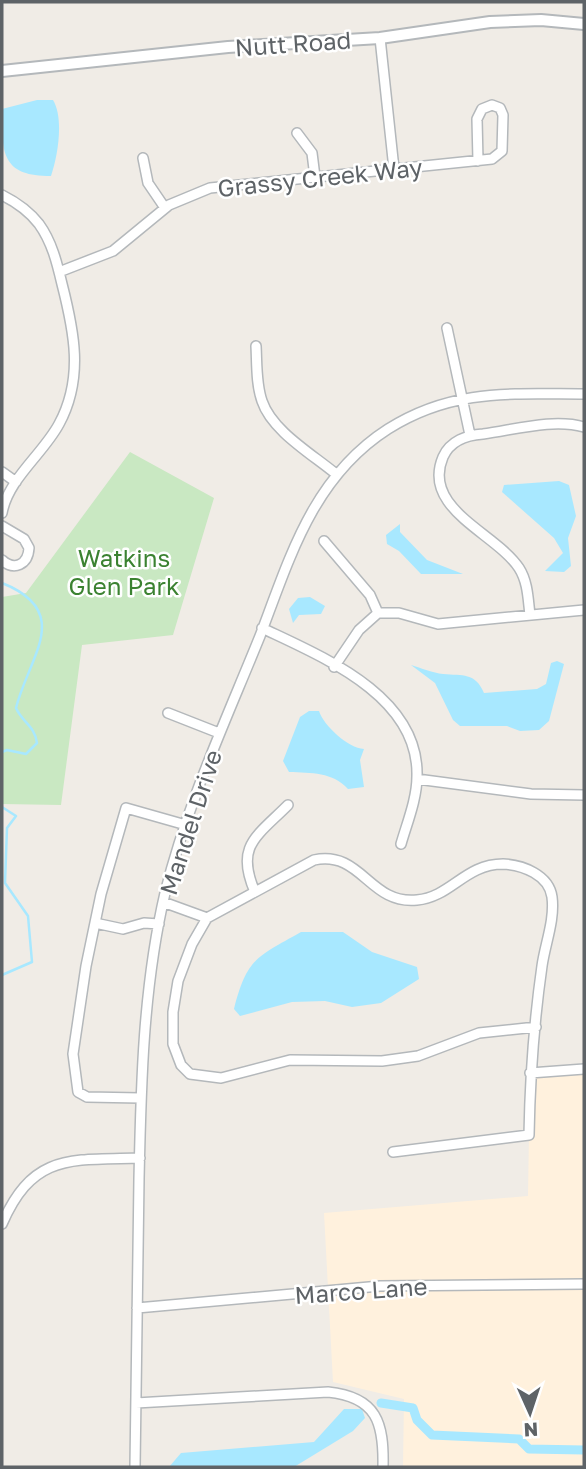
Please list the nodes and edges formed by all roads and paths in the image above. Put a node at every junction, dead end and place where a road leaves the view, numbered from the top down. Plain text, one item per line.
1 (584, 24) edge
2 (380, 38) junction
3 (2, 71) edge
4 (297, 132) dead end
5 (144, 158) dead end
6 (478, 161) junction
7 (394, 169) junction
8 (315, 177) junction
9 (2, 195) edge
10 (165, 208) junction
11 (59, 272) junction
12 (447, 328) dead end
13 (256, 346) dead end
14 (584, 394) edge
15 (462, 398) junction
16 (584, 427) edge
17 (470, 435) junction
18 (2, 472) edge
19 (336, 474) junction
20 (16, 482) junction
21 (2, 513) edge
22 (2, 526) edge
23 (324, 541) dead end
24 (2, 561) edge
25 (584, 610) edge
26 (379, 613) junction
27 (530, 615) junction
28 (262, 628) junction
29 (334, 667) junction
30 (168, 713) dead end
31 (219, 733) junction
32 (417, 779) junction
33 (584, 795) edge
34 (288, 805) dead end
35 (186, 825) junction
36 (401, 845) dead end
37 (255, 892) junction
38 (163, 902) junction
39 (207, 918) junction
40 (95, 923) junction
41 (159, 924) junction
42 (536, 1027) junction
43 (584, 1069) edge
44 (530, 1073) junction
45 (140, 1098) junction
46 (393, 1152) dead end
47 (140, 1158) junction
48 (2, 1224) edge
49 (584, 1284) edge
50 (137, 1308) junction
51 (136, 1403) junction
52 (135, 1467) edge
53 (383, 1467) edge

1 - 2 street, Nutt Road
2 - 3 street, Nutt Road
2 - 7 street
4 - 8 street
5 - 10 street
6 - 6 street
6 - 7 street, Grassy Creek Way
7 - 8 street, Grassy Creek Way
8 - 10 street, Grassy Creek Way
9 - 11 street
10 - 11 street, Grassy Creek Way
11 - 20 street
12 - 15 street
13 - 19 street
14 - 15 street, Mandel Drive
15 - 17 street
15 - 19 street, Mandel Drive
16 - 17 street
17 - 27 street
18 - 20 street
19 - 28 street, Mandel Drive
20 - 21 street
22 - 24 street
23 - 26 street
25 - 27 street
26 - 27 street
26 - 29 street
28 - 29 street
28 - 31 street, Mandel Drive
29 - 32 street
30 - 31 street
31 - 35 street, Mandel Drive
32 - 33 street
32 - 36 street
34 - 37 street
35 - 38 street, Mandel Drive
35 - 40 street
37 - 39 street
37 - 42 street
38 - 39 street
38 - 41 street, Mandel Drive
39 - 42 street
40 - 41 street
40 - 45 street
41 - 45 street, Mandel Drive
42 - 44 street
43 - 44 street
44 - 46 street
45 - 47 street, Mandel Drive
47 - 48 street
47 - 50 street, Mandel Drive
49 - 50 street, Marco Lane
50 - 51 street, Mandel Drive
51 - 52 street, Mandel Drive
51 - 53 street

